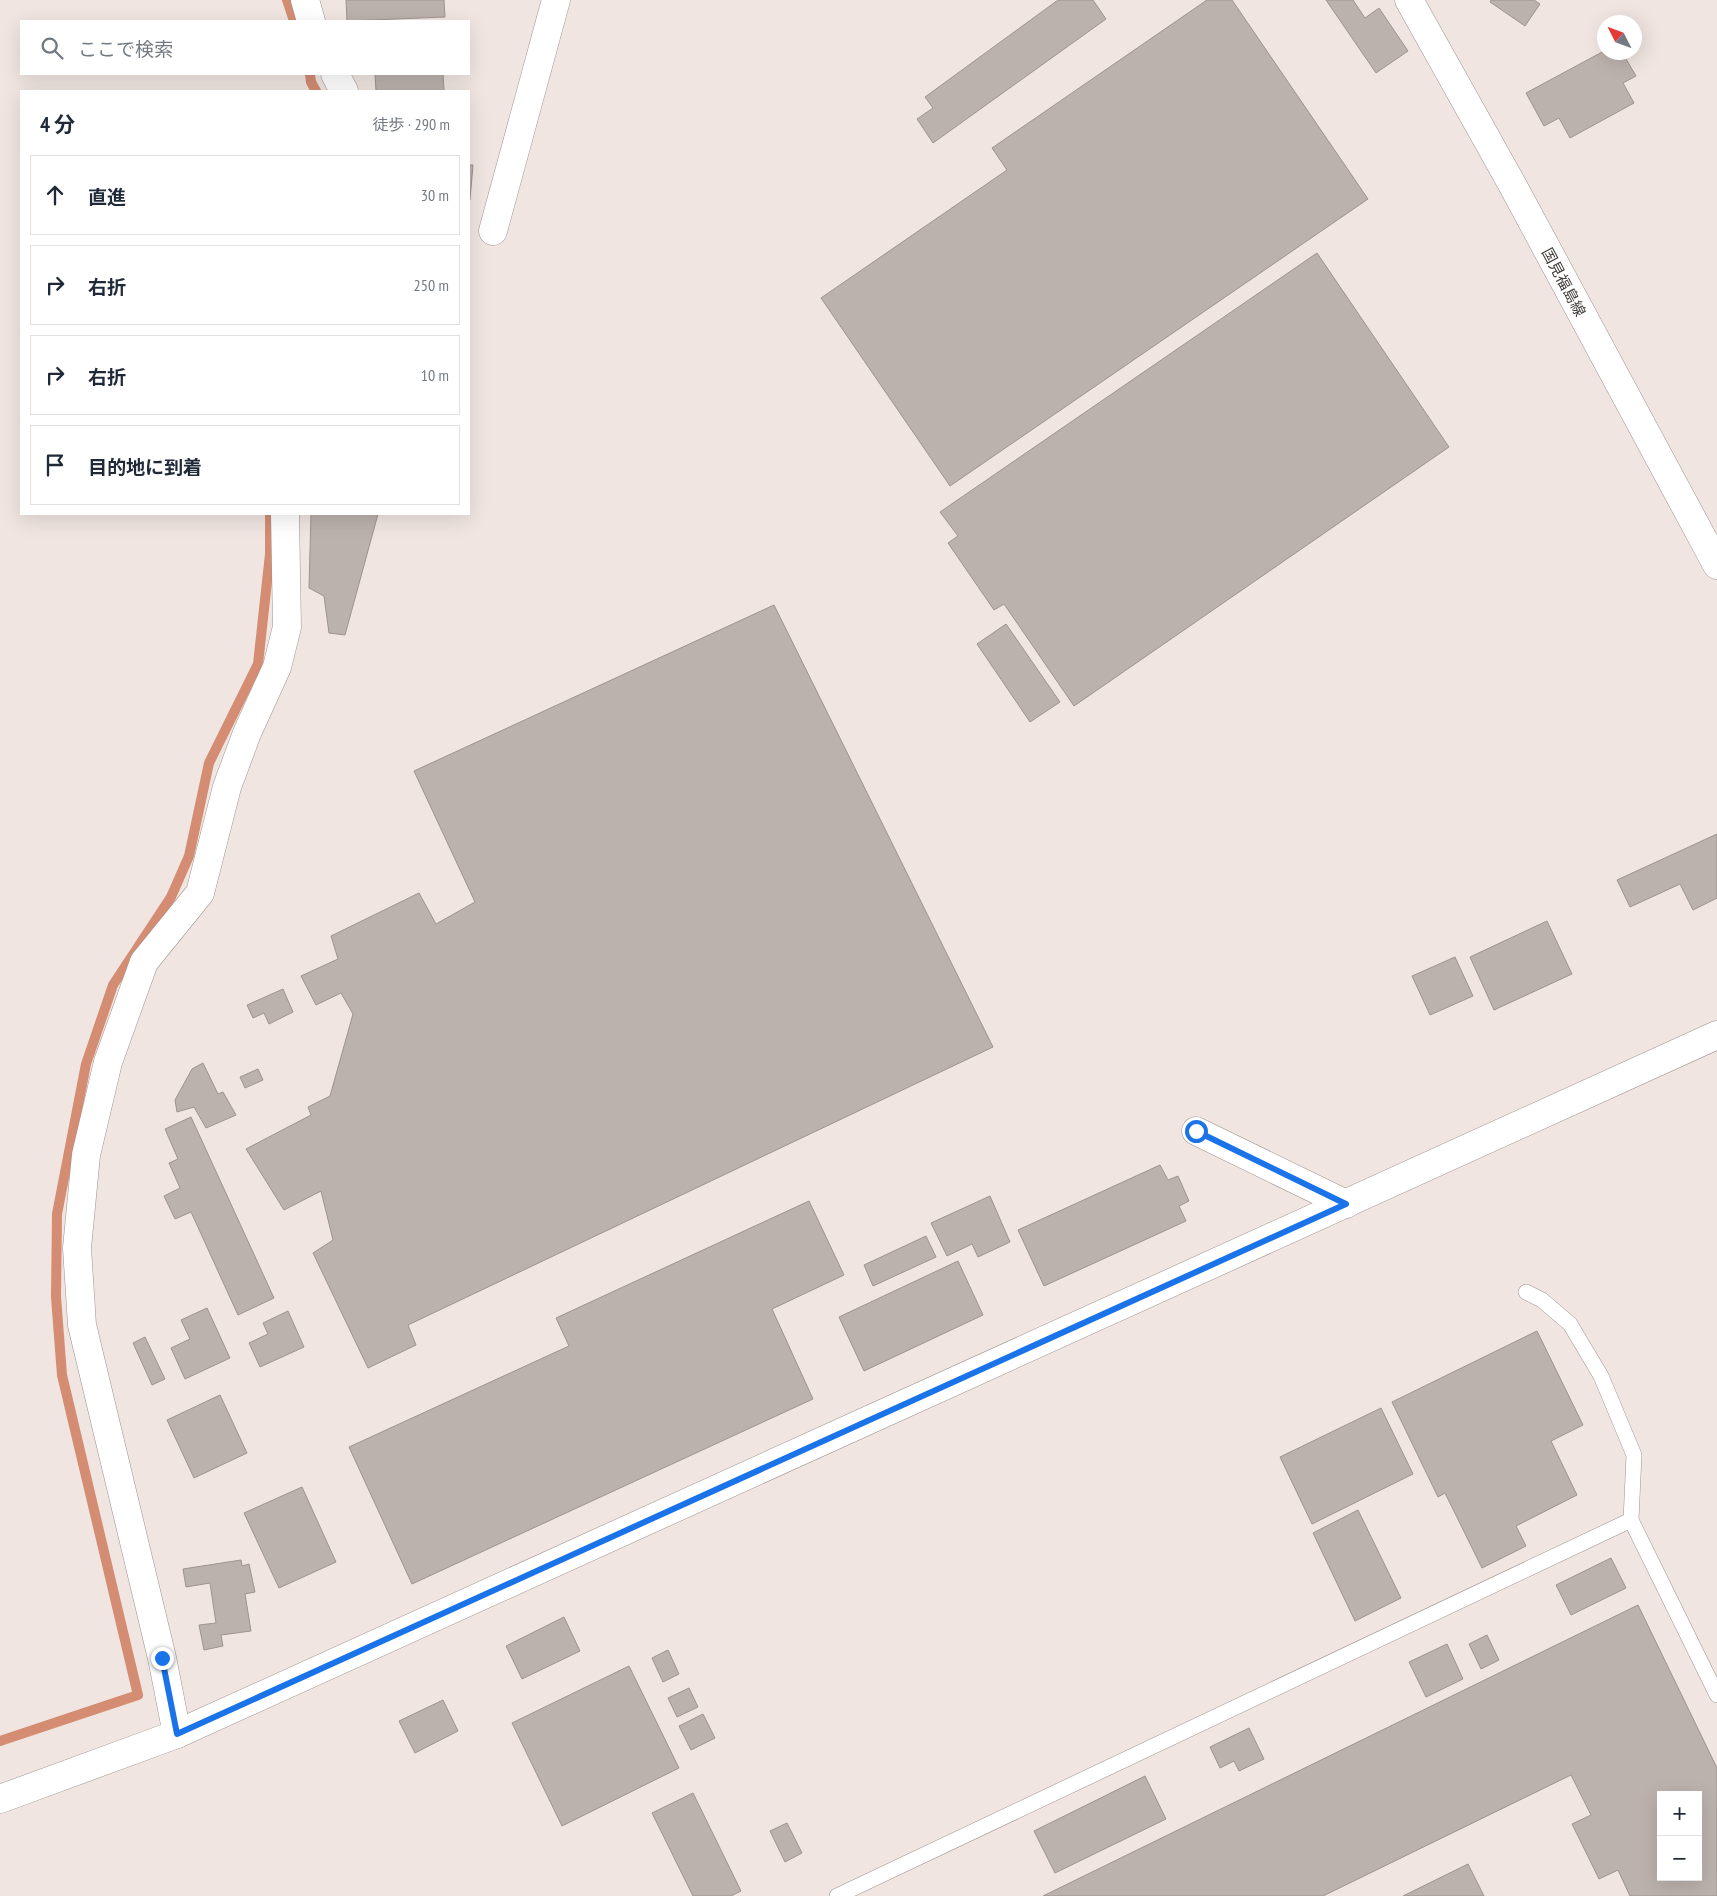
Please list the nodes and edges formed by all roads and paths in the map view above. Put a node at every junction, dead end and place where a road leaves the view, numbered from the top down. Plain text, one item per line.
1 (305, 0) edge
2 (556, 0) edge
3 (1409, 0) edge
4 (311, 20) edge
5 (335, 75) edge
6 (343, 90) edge
7 (493, 231) dead end
8 (285, 515) edge
9 (1717, 565) edge
10 (1717, 1035) edge
11 (1196, 1131) dead end
12 (1346, 1204) junction
13 (1526, 1292) dead end
14 (1631, 1520) junction
15 (1717, 1696) edge
16 (177, 1734) junction
17 (0, 1799) edge
18 (837, 1896) edge

1 - 4 street
2 - 7 street
3 - 9 street, 国見福島線
5 - 6 street
8 - 16 street
10 - 12 street
11 - 12 street
12 - 16 street
13 - 14 lane
14 - 15 lane
14 - 18 lane
16 - 17 street

